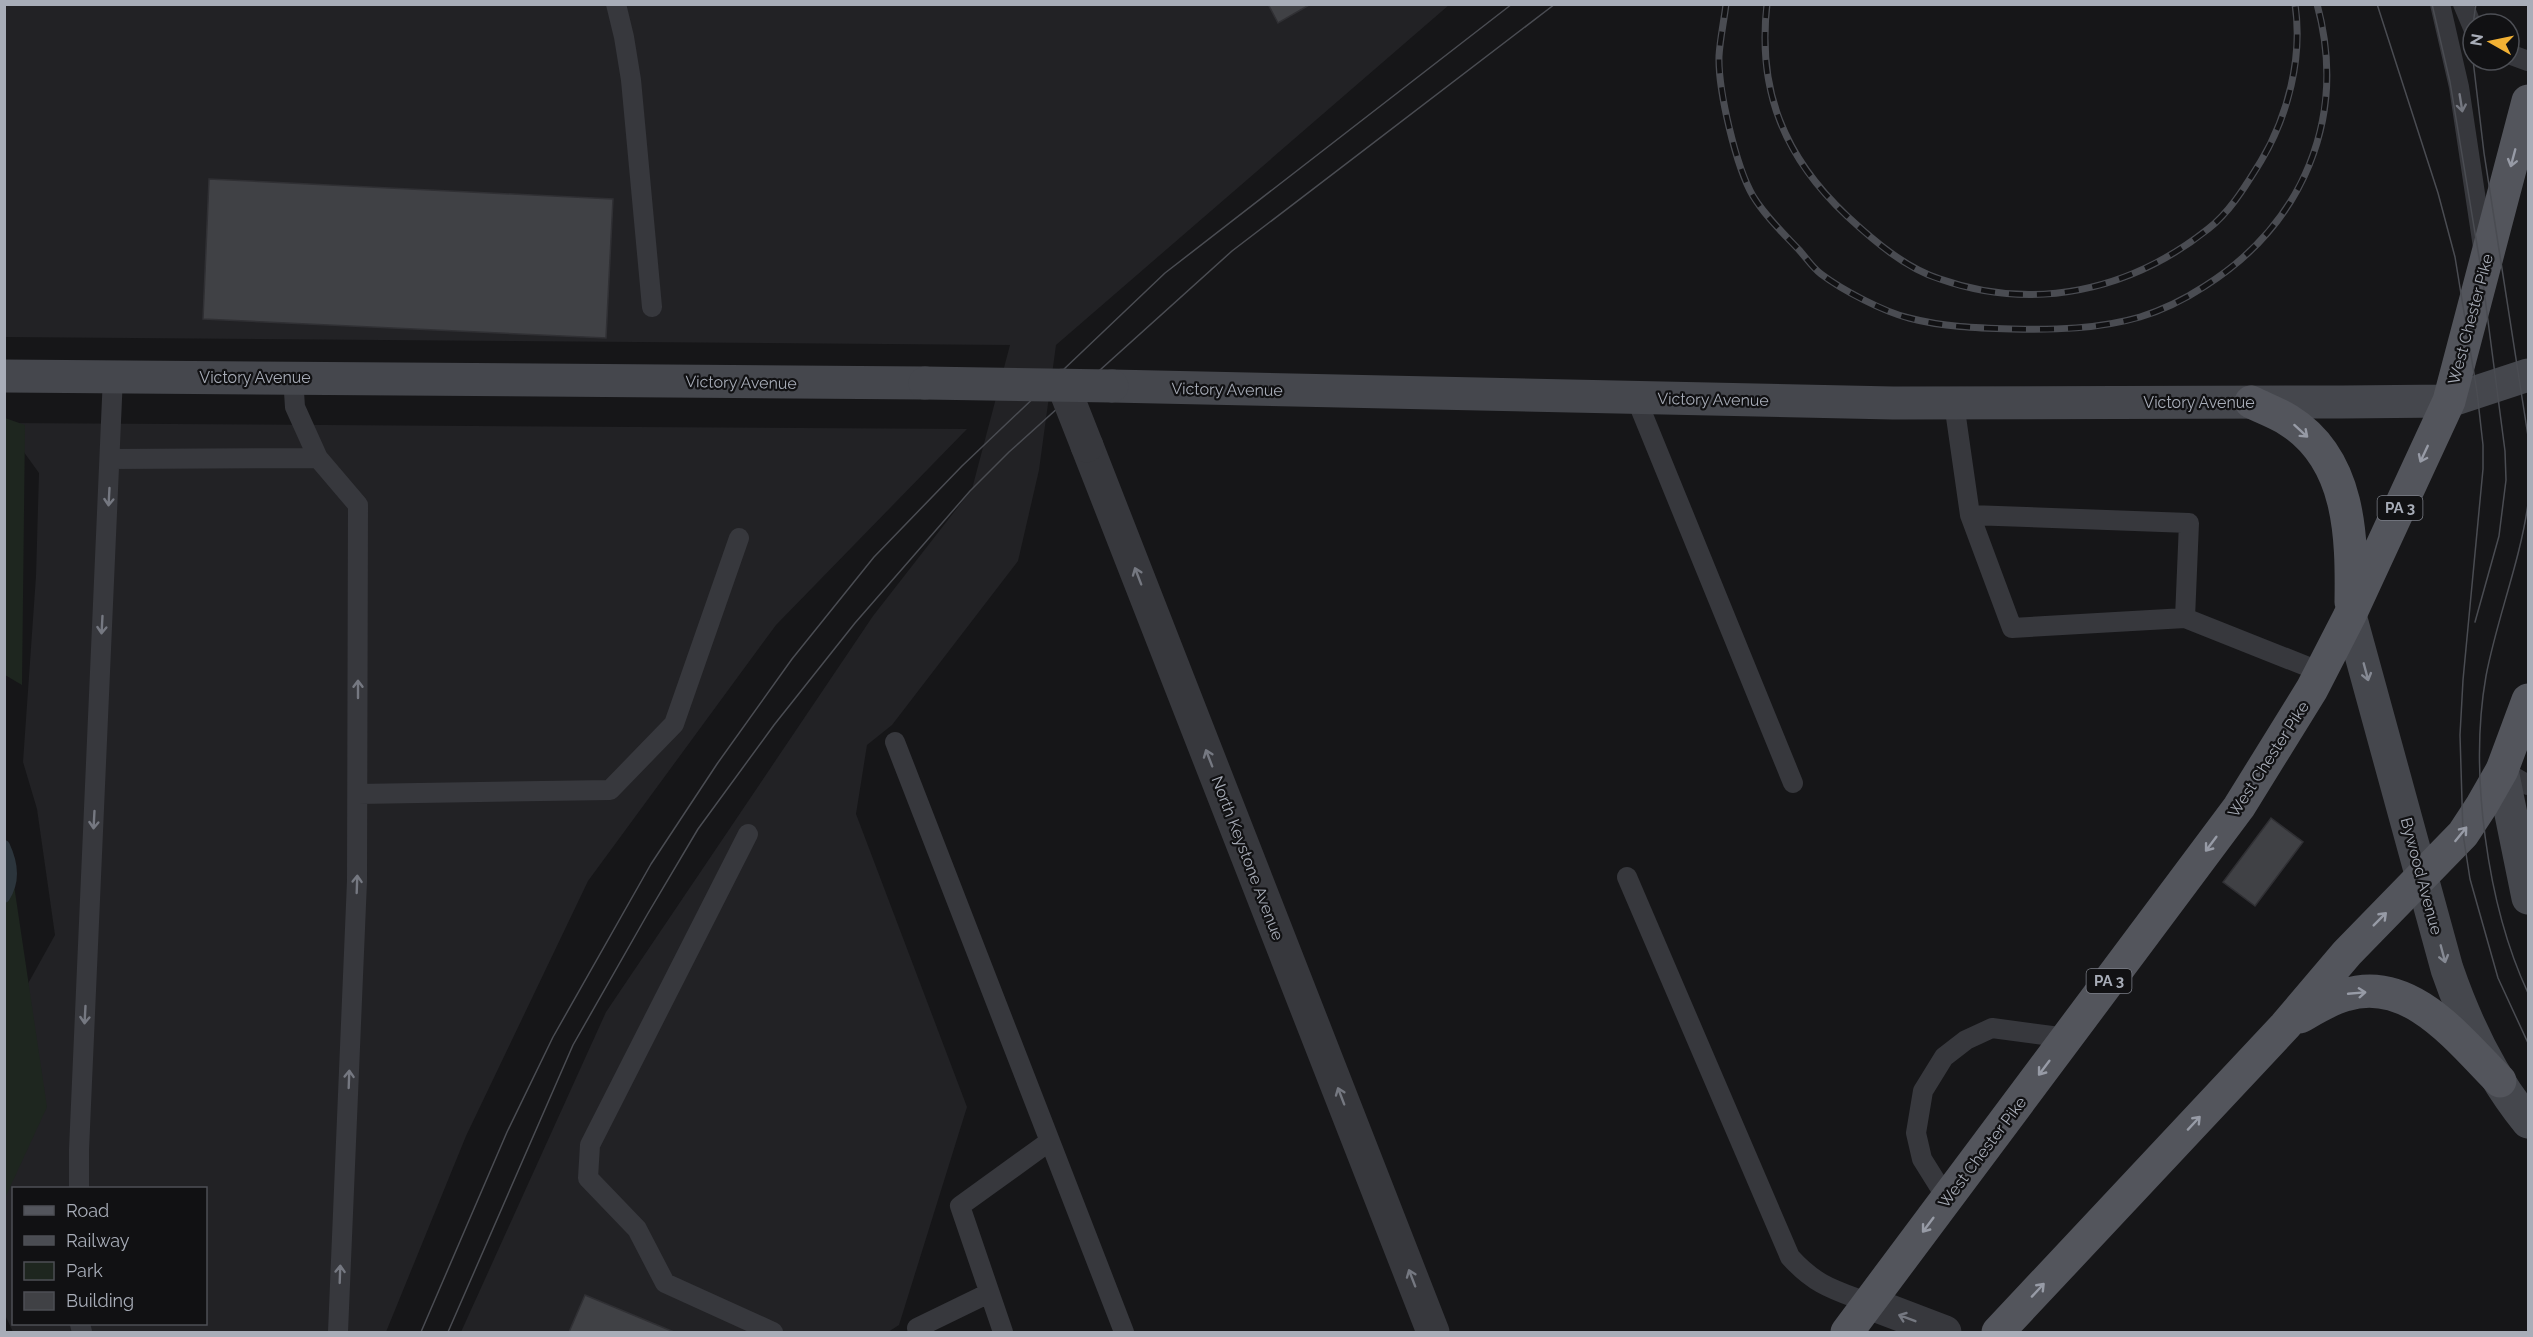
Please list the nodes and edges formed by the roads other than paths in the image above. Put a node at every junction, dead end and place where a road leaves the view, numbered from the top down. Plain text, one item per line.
1 (616, 4) edge
2 (2440, 4) edge
3 (2529, 101) edge
4 (2486, 263) junction
5 (652, 307) dead end
6 (2529, 375) edge
7 (4, 376) edge
8 (113, 376) junction
9 (293, 377) junction
10 (1063, 385) junction
11 (1636, 398) junction
12 (2449, 400) junction
13 (2251, 402) junction
14 (1954, 403) junction
15 (318, 458) junction
16 (110, 459) junction
17 (1971, 515) junction
18 (739, 538) dead end
19 (2350, 615) junction
20 (2185, 618) junction
21 (2321, 672) junction
22 (2529, 700) edge
23 (895, 742) dead end
24 (2515, 778) edge
25 (1793, 783) dead end
26 (358, 794) junction
27 (748, 834) dead end
28 (1627, 877) dead end
29 (2422, 877) junction
30 (2529, 898) edge
31 (2285, 1026) junction
32 (2067, 1038) junction
33 (2500, 1081) junction
34 (2529, 1122) edge
35 (1050, 1141) junction
36 (79, 1187) edge
37 (1947, 1199) junction
38 (989, 1293) junction
39 (1869, 1303) junction
40 (338, 1332) edge
41 (773, 1332) edge
42 (918, 1332) edge
43 (1003, 1332) edge
44 (1124, 1332) edge
45 (1433, 1332) edge
46 (1847, 1332) edge
47 (1945, 1332) edge
48 (1998, 1332) edge

1 - 5 lane
2 -> 4 lane
3 -> 4 main road, West Chester Pike / PA 3
4 - 12 main road, West Chester Pike / PA 3
6 - 12 street, Victory Avenue
7 - 8 street, Victory Avenue
8 - 9 street, Victory Avenue
8 - 16 lane
9 - 10 street, Victory Avenue, bridge
9 - 15 lane
10 - 11 street, Victory Avenue, bridge
45 -> 10 street, North Keystone Avenue, bridge
11 - 14 street, Victory Avenue
11 - 25 lane
12 - 13 street, Victory Avenue
12 -> 19 main road, West Chester Pike / PA 3
13 - 14 street, Victory Avenue
13 -> 19 main road
14 - 17 lane
15 - 16 lane
26 -> 15 lane
16 -> 36 lane
17 - 20 lane
17 - 20 lane
18 - 26 lane
19 - 21 main road, West Chester Pike / PA 3
19 -> 29 street, Bywood Avenue
20 - 21 lane
21 -> 32 main road, West Chester Pike / PA 3
22 - 24 main road
23 - 35 lane
29 -> 24 main road
24 - 30 street
40 -> 26 lane
27 - 41 lane
28 - 39 lane
31 -> 29 main road
29 -> 33 street, Bywood Avenue
31 -> 33 main road
48 -> 31 main road
32 -> 37 main road, West Chester Pike / PA 3
32 - 37 lane
33 - 34 street, Bywood Avenue
35 - 38 lane
35 - 44 lane
37 -> 39 main road, West Chester Pike / PA 3
38 - 42 lane
38 - 43 lane
39 - 46 main road, West Chester Pike / PA 3
47 -> 39 street

